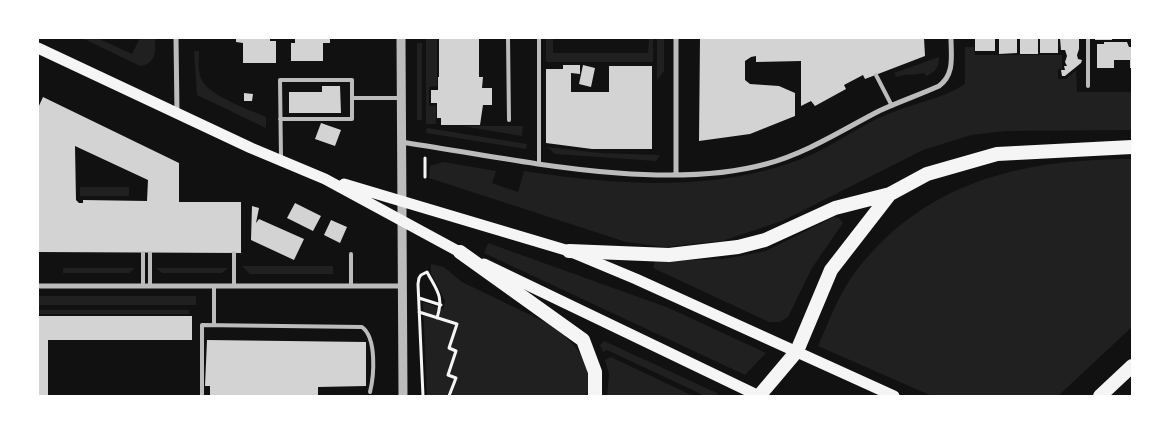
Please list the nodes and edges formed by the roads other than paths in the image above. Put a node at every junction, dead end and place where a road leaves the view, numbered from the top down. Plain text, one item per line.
1 (176, 38) edge
2 (401, 38) edge
3 (508, 38) edge
4 (539, 38) edge
5 (676, 38) edge
6 (951, 38) edge
7 (1088, 38) edge
8 (38, 48) edge
9 (876, 75) dead end
10 (1088, 86) dead end
11 (352, 98) junction
12 (401, 98) junction
13 (892, 106) junction
14 (177, 114) junction
15 (280, 119) junction
16 (509, 120) dead end
17 (401, 142) junction
18 (1132, 147) edge
19 (281, 160) junction
20 (539, 163) junction
21 (676, 174) junction
22 (325, 179) junction
23 (890, 194) junction
24 (402, 200) junction
25 (402, 221) junction
26 (569, 251) junction
27 (460, 252) junction
28 (142, 253) dead end
29 (150, 253) dead end
30 (234, 253) dead end
31 (351, 254) dead end
32 (38, 286) edge
33 (142, 286) junction
34 (150, 286) junction
35 (214, 286) junction
36 (234, 286) junction
37 (351, 286) junction
38 (402, 286) junction
39 (214, 325) junction
40 (797, 351) junction
41 (1132, 366) edge
42 (370, 392) dead end
43 (202, 396) edge
44 (403, 396) edge
45 (595, 396) edge
46 (759, 396) edge
47 (894, 396) edge
48 (1100, 396) edge

1 - 14 street
2 - 12 street
3 - 16 lane
4 - 20 lane
5 - 21 street
6 - 13 street
7 - 10 lane
8 - 14 main road
9 - 13 lane
11 - 12 lane
11 - 15 lane
11 - 15 lane
12 - 17 street
13 - 21 street
14 - 19 main road
15 - 19 lane
17 - 20 street
17 - 24 street
18 - 23 highway
19 - 22 main road
20 - 21 street
22 - 24 main road
22 - 25 main road
23 - 26 highway
23 - 40 highway
24 - 25 street
24 - 26 main road
25 - 27 main road
25 - 38 street
26 - 40 main road
27 - 45 highway
27 - 46 main road
28 - 33 lane
29 - 34 lane
30 - 36 lane
31 - 37 lane
32 - 33 street
33 - 34 street
34 - 35 street
35 - 36 street
35 - 39 lane
36 - 37 street
37 - 38 street
38 - 44 street
39 - 42 lane
39 - 43 lane
40 - 46 highway
40 - 47 main road
41 - 48 highway

